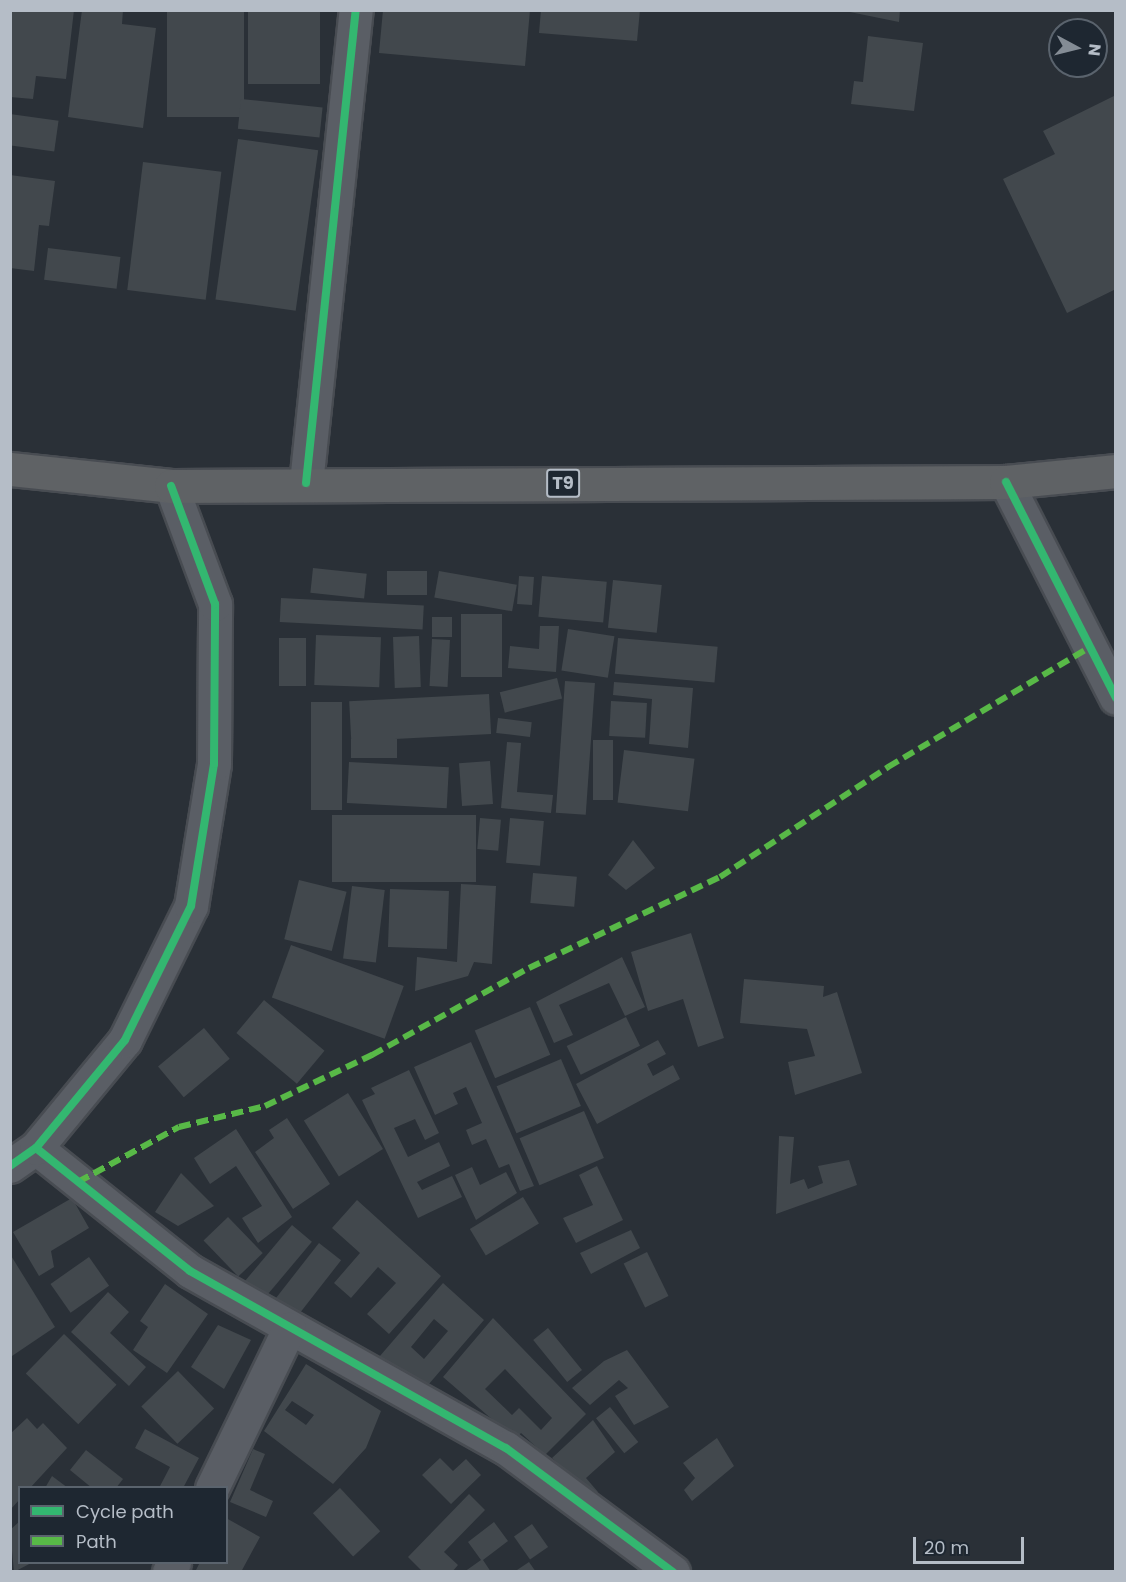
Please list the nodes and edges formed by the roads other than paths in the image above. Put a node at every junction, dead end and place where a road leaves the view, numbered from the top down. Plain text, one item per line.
1 (356, 10) edge
2 (10, 469) edge
3 (1116, 471) edge
4 (1006, 482) junction
5 (306, 483) junction
6 (171, 486) junction
7 (1116, 698) edge
8 (23, 1157) edge
9 (289, 1329) junction
10 (213, 1486) edge
11 (673, 1572) edge

1 - 5 street
2 - 6 highway, T9
3 - 4 highway, T9
4 - 5 highway, T9
4 - 7 street
5 - 6 highway, T9
6 - 8 street
8 - 9 street
9 - 10 street
9 - 11 street

